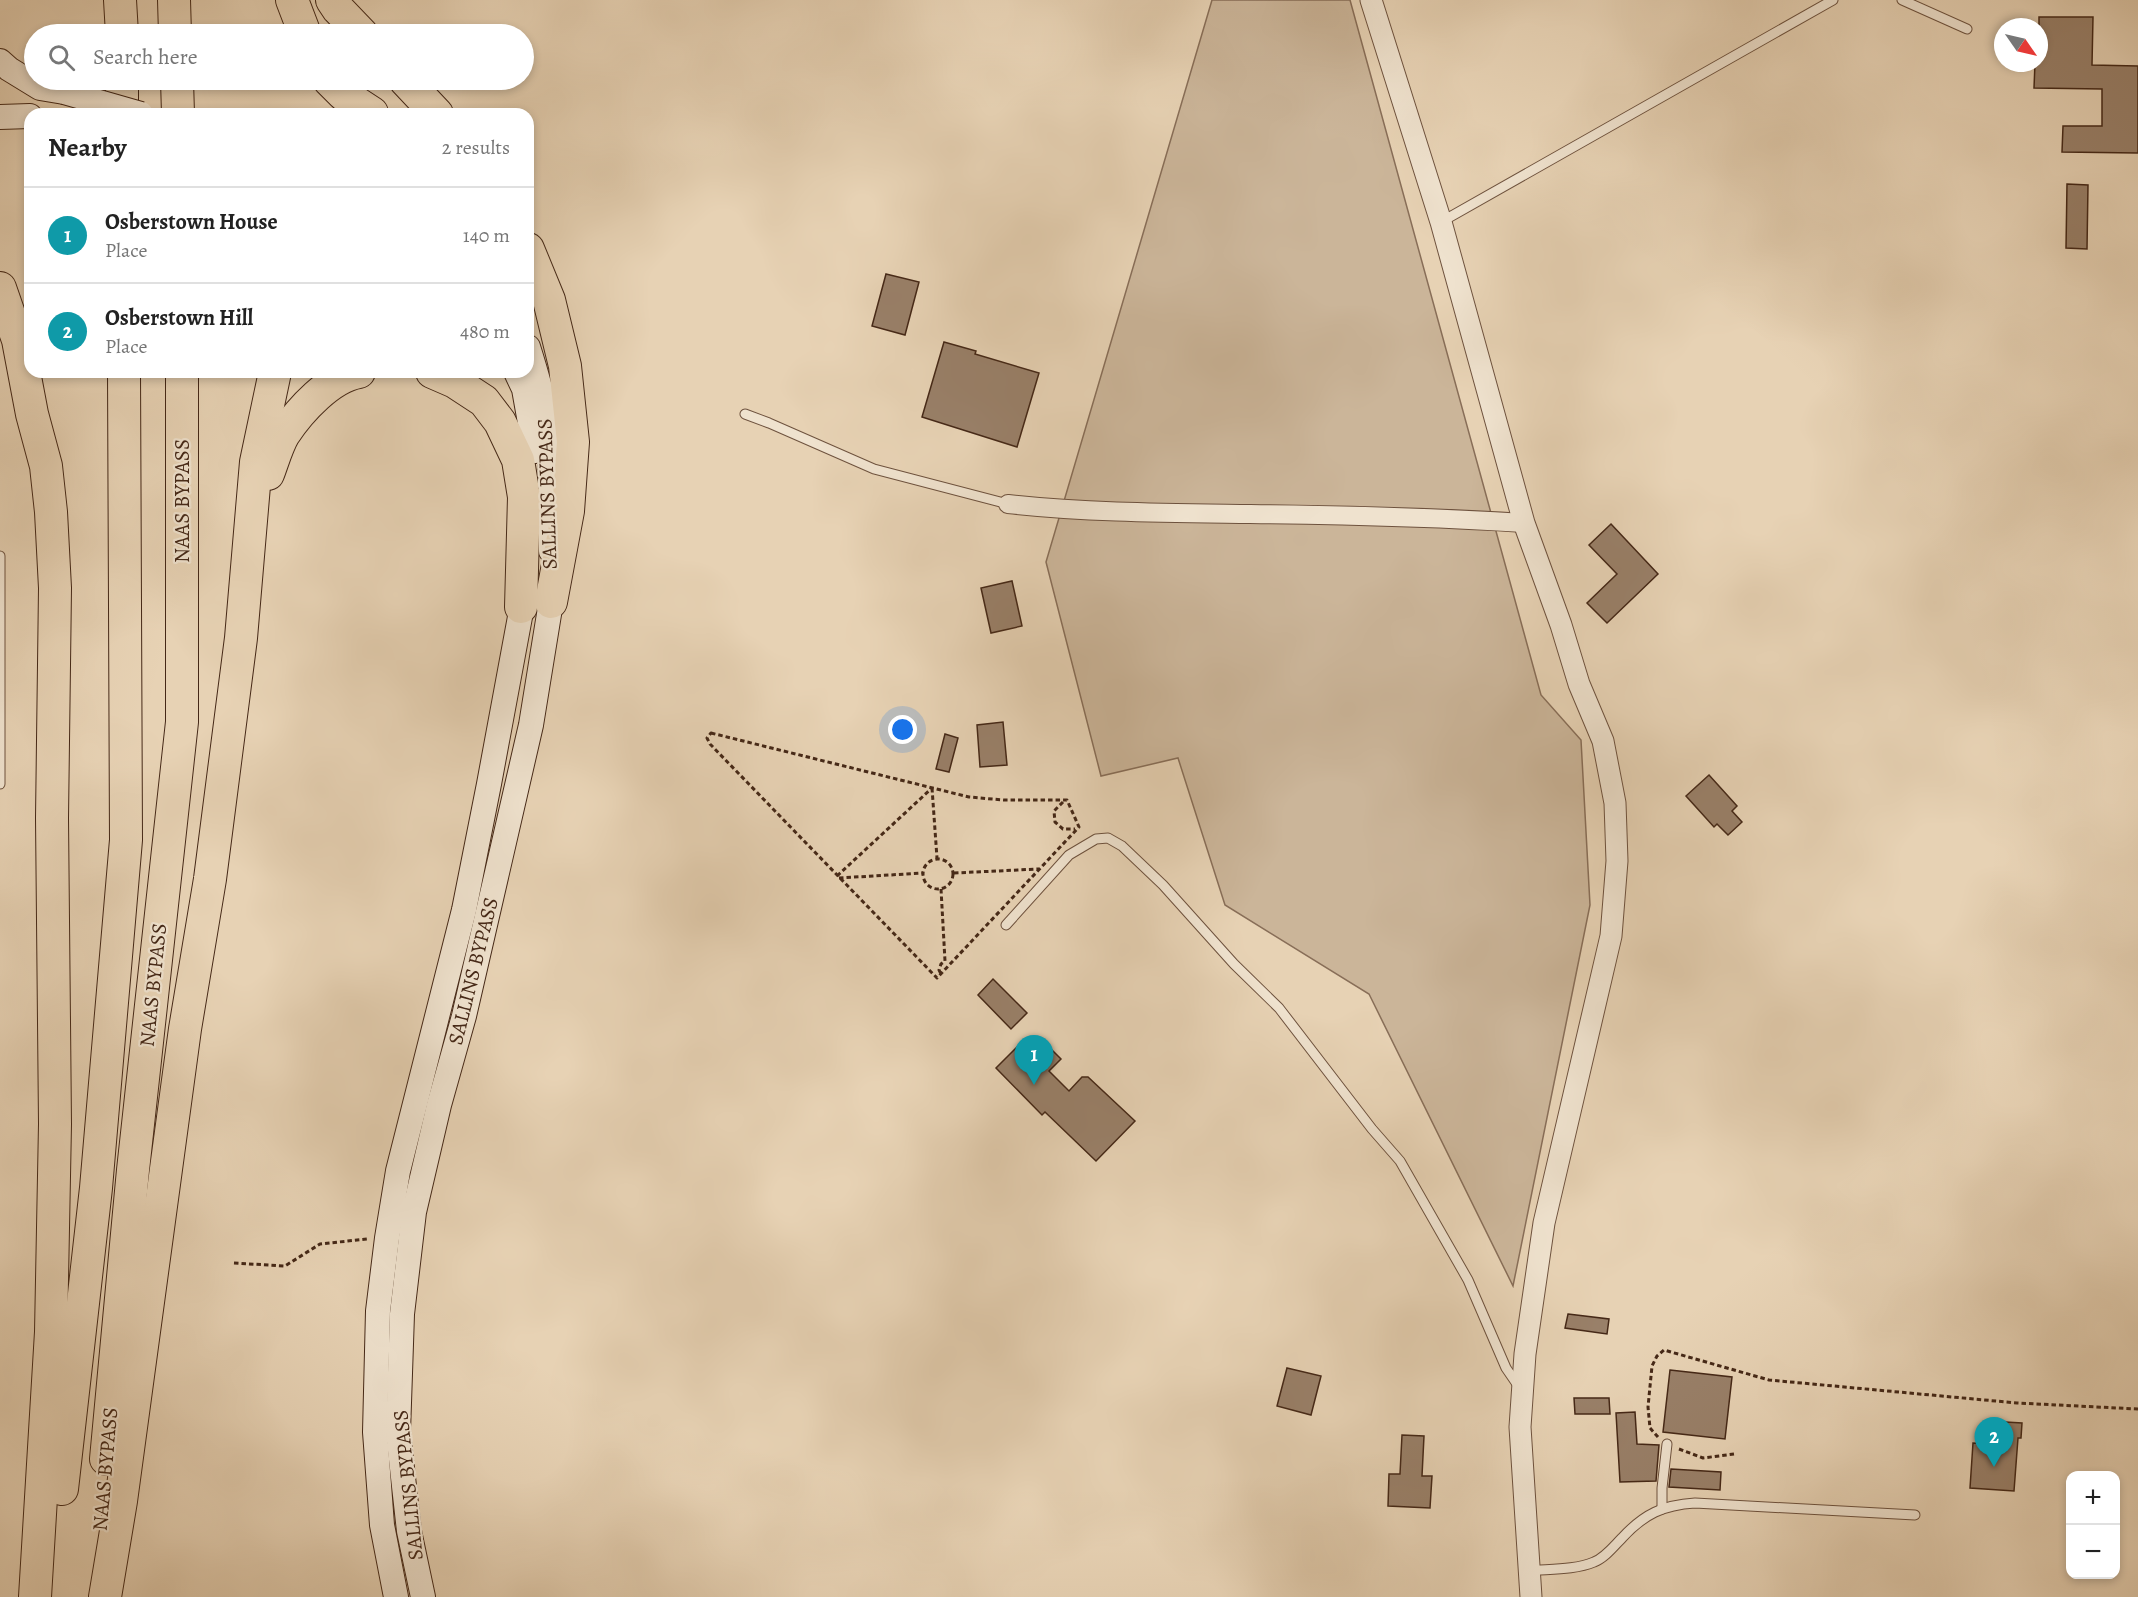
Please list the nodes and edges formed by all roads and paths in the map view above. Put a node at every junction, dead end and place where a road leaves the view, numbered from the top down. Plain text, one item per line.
1 (120, 0) edge
2 (174, 0) edge
3 (292, 0) edge
4 (332, 0) edge
5 (1371, 0) edge
6 (1833, 0) edge
7 (1902, 0) edge
8 (121, 24) edge
9 (175, 24) edge
10 (302, 24) edge
11 (352, 24) edge
12 (1967, 29) dead end
13 (0, 61) edge
14 (24, 78) edge
15 (52, 90) edge
16 (122, 90) edge
17 (177, 90) edge
18 (340, 90) edge
19 (414, 90) edge
20 (120, 108) edge
21 (122, 108) edge
22 (178, 108) edge
23 (359, 108) edge
24 (431, 108) edge
25 (24, 116) edge
26 (0, 117) edge
27 (1441, 222) junction
28 (534, 264) edge
29 (0, 288) edge
30 (0, 347) edge
31 (534, 365) edge
32 (24, 372) edge
33 (25, 378) edge
34 (124, 378) edge
35 (183, 378) edge
36 (274, 378) edge
37 (344, 378) edge
38 (446, 378) edge
39 (519, 378) edge
40 (32, 414) junction
41 (745, 414) dead end
42 (1008, 504) joint
43 (1524, 523) junction
44 (248, 549) junction
45 (0, 556) edge
46 (536, 605) junction
47 (0, 784) edge
48 (932, 788) junction
49 (1067, 800) junction
50 (1079, 827) junction
51 (937, 858) junction
52 (1039, 869) junction
53 (923, 873) junction
54 (954, 873) junction
55 (838, 877) junction
56 (941, 889) junction
57 (1006, 926) dead end
58 (941, 974) junction
59 (387, 1238) junction
60 (234, 1263) dead end
61 (1522, 1392) junction
62 (2138, 1409) edge
63 (1667, 1444) junction
64 (1734, 1455) dead end
65 (1662, 1509) junction
66 (1915, 1515) dead end
67 (1529, 1570) junction
68 (35, 1597) edge
69 (50, 1597) edge
70 (93, 1597) edge
71 (105, 1597) edge
72 (396, 1597) edge
73 (423, 1597) edge
74 (1531, 1597) edge

1 - 8 highway
2 - 9 highway
3 - 10 highway
4 - 11 highway
5 - 27 street
6 - 27 lane
7 - 12 lane
13 - 14 main road, bridge
15 - 20 main road, bridge
16 - 21 highway
17 - 22 highway
18 - 23 highway
19 - 24 highway
25 - 26 main road
27 - 43 street
28 - 46 highway
29 - 32 highway
30 - 40 highway
31 - 46 main road, SALLINS BYPASS
33 - 40 highway
34 - 69 highway, NAAS BYPASS
35 - 70 highway, NAAS BYPASS
36 - 44 highway
37 - 44 highway
38 - 46 highway
39 - 46 main road, SALLINS BYPASS
40 - 68 highway
41 - 42 lane
42 - 43 street
43 - 61 street
44 - 71 highway
45 - 47 lane
46 - 59 main road, SALLINS BYPASS
46 - 73 main road, SALLINS BYPASS
48 - 49 path
48 - 51 path
48 - 55 path
48 - 55 path
49 - 50 path
49 - 50 path
50 - 52 path
51 - 53 path
51 - 54 path
52 - 54 path
52 - 58 path
53 - 55 path
53 - 56 path
54 - 56 path
55 - 58 path
56 - 58 path
57 - 61 lane
59 - 60 path
59 - 72 main road, SALLINS BYPASS
61 - 67 street
62 - 63 path
63 - 64 path
63 - 65 lane
65 - 66 lane
65 - 67 lane
67 - 74 street

